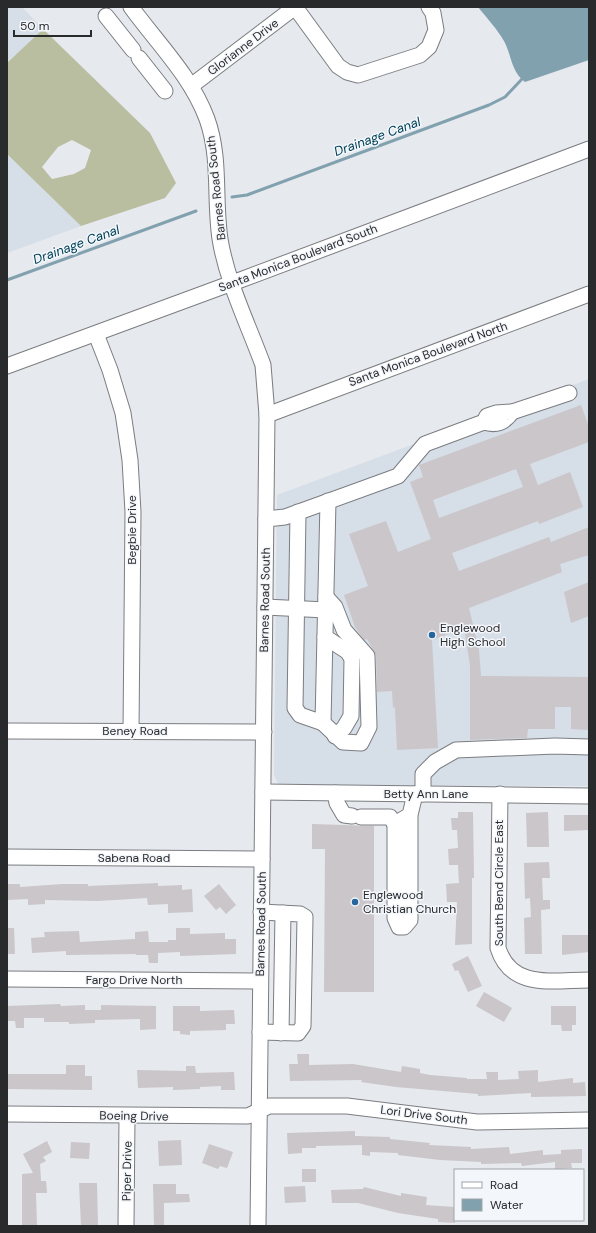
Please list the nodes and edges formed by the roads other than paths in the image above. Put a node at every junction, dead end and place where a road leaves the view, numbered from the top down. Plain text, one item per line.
1 (295, 7) edge
2 (429, 7) edge
3 (134, 11) edge
4 (106, 16) dead end
5 (118, 31) junction
6 (172, 60) junction
7 (152, 74) junction
8 (191, 86) junction
9 (165, 91) dead end
10 (589, 149) edge
11 (232, 283) junction
12 (589, 294) edge
13 (96, 334) junction
14 (7, 366) edge
15 (569, 393) dead end
16 (267, 414) junction
17 (328, 501) junction
18 (298, 512) junction
19 (266, 519) junction
20 (326, 603) junction
21 (265, 607) junction
22 (296, 608) junction
23 (325, 638) junction
24 (323, 723) junction
25 (7, 731) edge
26 (131, 731) junction
27 (264, 732) junction
28 (335, 736) junction
29 (589, 747) edge
30 (263, 792) junction
31 (335, 793) junction
32 (419, 794) junction
33 (500, 794) junction
34 (589, 796) edge
35 (410, 815) junction
36 (395, 824) junction
37 (7, 857) edge
38 (262, 859) junction
39 (261, 912) junction
40 (283, 913) junction
41 (7, 979) edge
42 (589, 980) edge
43 (260, 981) junction
44 (260, 1032) junction
45 (281, 1033) junction
46 (260, 1110) junction
47 (7, 1114) edge
48 (128, 1116) junction
49 (589, 1120) edge
50 (126, 1226) edge
51 (258, 1226) edge

1 - 2 street
1 - 8 street, Glorianne Drive
3 - 5 street
3 - 6 street, Barnes Road South
4 - 5 street
5 - 7 street
6 - 7 street
6 - 8 street, Barnes Road South
7 - 9 street
8 - 11 street, Barnes Road South
10 - 11 street, Santa Monica Boulevard South
11 - 13 street, Santa Monica Boulevard South
11 - 16 street, Barnes Road South
12 - 16 street, Santa Monica Boulevard North
13 - 14 street, Santa Monica Boulevard South
13 - 26 street, Begbie Drive
15 - 17 street
16 - 19 street, Barnes Road South
17 - 18 street
17 - 20 street
18 - 19 street
18 - 22 street
19 - 21 street, Barnes Road South
20 - 22 street
20 - 23 street
20 - 28 street
21 - 22 street
21 - 27 street, Barnes Road South
22 - 24 street
23 - 24 street
23 - 28 street
24 - 28 street
25 - 26 street, Beney Road
26 - 27 street, Beney Road
27 - 30 street, Barnes Road South
29 - 32 street
30 - 31 street, Betty Ann Lane
30 - 38 street, Barnes Road South
31 - 32 street, Betty Ann Lane
31 - 36 street
32 - 33 street, Betty Ann Lane
32 - 35 street
33 - 34 street, Betty Ann Lane
33 - 42 street, South Bend Circle East
35 - 36 street
35 - 36 street
37 - 38 street, Sabena Road
38 - 39 street, Barnes Road South
39 - 40 street
39 - 43 street, Barnes Road South
40 - 45 street
40 - 45 street
41 - 43 street, Fargo Drive North
43 - 44 street, Barnes Road South
44 - 45 street
44 - 46 street, Barnes Road South
46 - 48 street, Boeing Drive
46 - 49 street, Lori Drive South
46 - 51 street, Barnes Road South
47 - 48 street, Boeing Drive
48 - 50 street, Piper Drive

